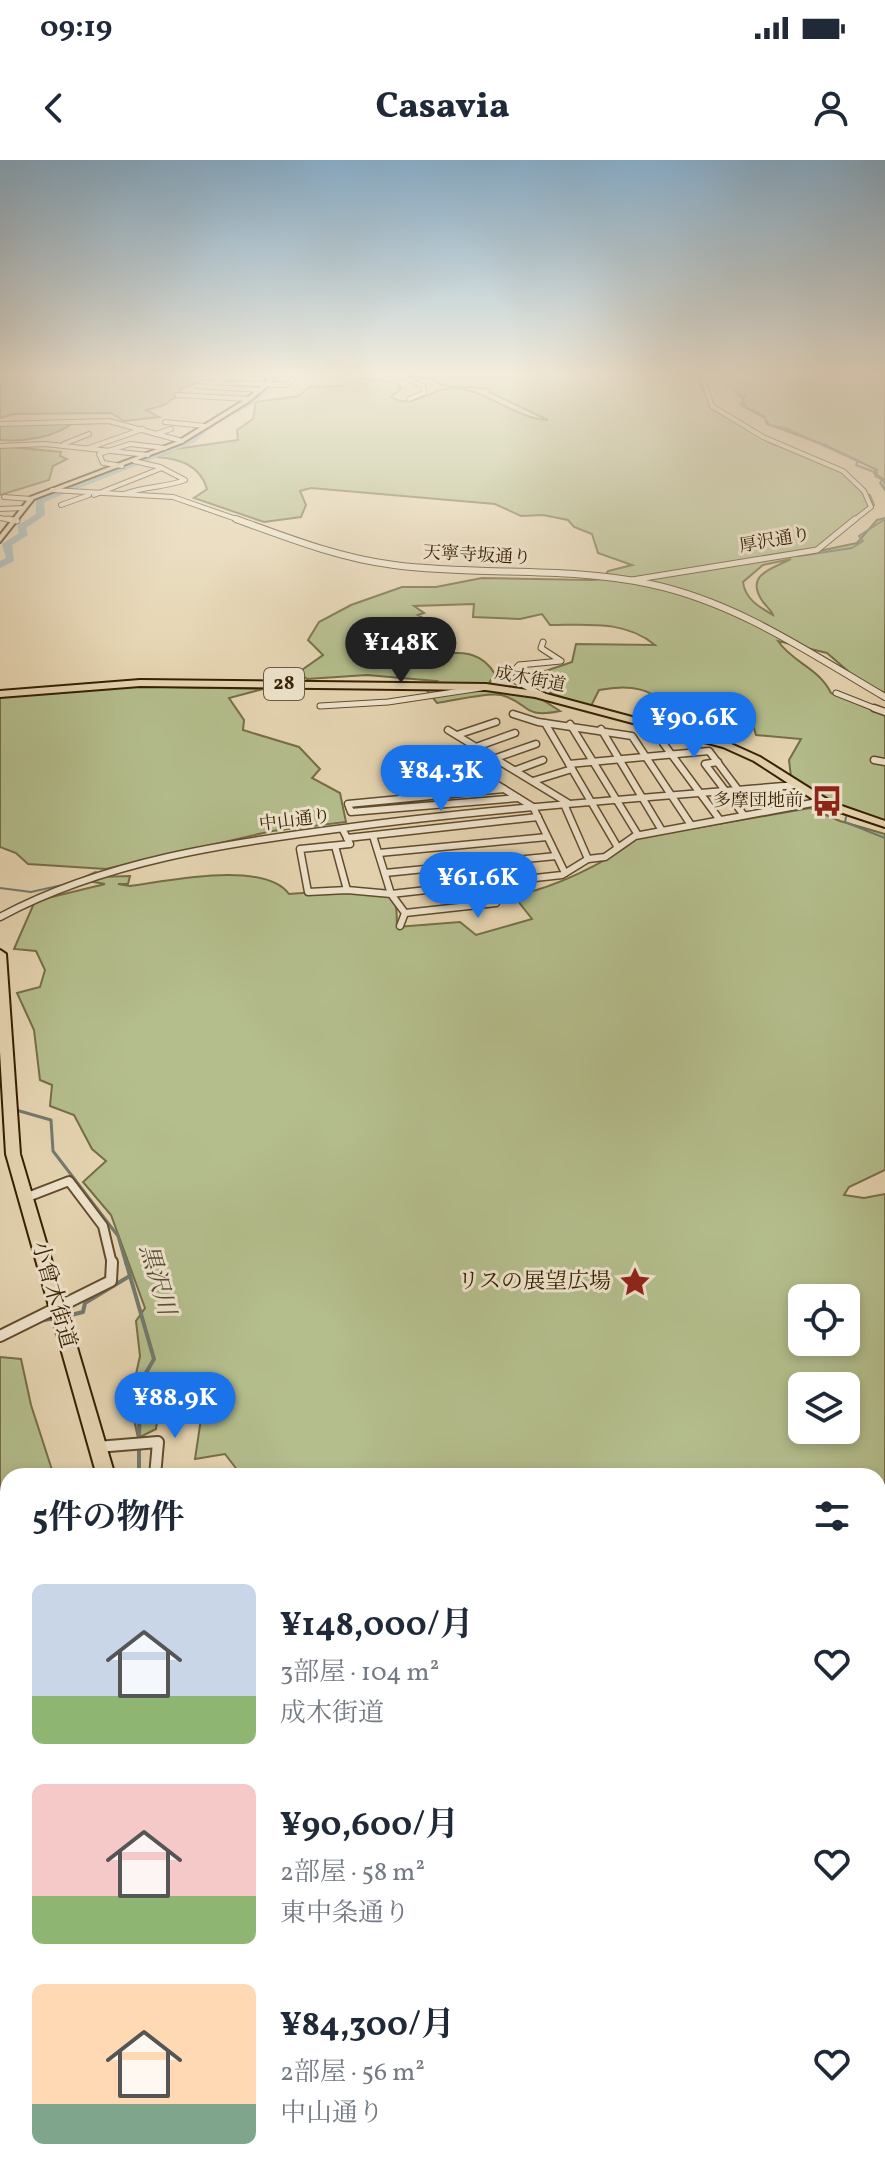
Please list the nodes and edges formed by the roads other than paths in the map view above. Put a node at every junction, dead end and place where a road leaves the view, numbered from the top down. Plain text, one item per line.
1 (116, 468) edge
2 (162, 468) joint
3 (837, 468) edge
4 (56, 491) junction
5 (124, 494) junction
6 (92, 495) junction
7 (4, 497) dead end
8 (31, 499) junction
9 (61, 505) dead end
10 (23, 508) junction
11 (0, 509) edge
12 (0, 518) edge
13 (17, 521) junction
14 (0, 540) edge
15 (632, 580) junction
16 (543, 642) dead end
17 (486, 687) junction
18 (836, 693) dead end
19 (0, 694) edge
20 (546, 697) junction
21 (885, 697) edge
22 (320, 706) dead end
23 (884, 711) edge
24 (513, 714) dead end
25 (496, 722) dead end
26 (545, 723) junction
27 (570, 724) junction
28 (601, 729) junction
29 (448, 730) dead end
30 (515, 733) dead end
31 (457, 735) junction
32 (663, 743) dead end
33 (536, 744) dead end
34 (476, 747) junction
35 (672, 754) junction
36 (646, 757) junction
37 (496, 758) junction
38 (619, 759) junction
39 (543, 760) dead end
40 (874, 760) dead end
41 (593, 762) junction
42 (718, 762) junction
43 (885, 762) edge
44 (570, 767) junction
45 (516, 770) junction
46 (533, 781) junction
47 (496, 784) dead end
48 (796, 785) junction
49 (504, 789) junction
50 (752, 789) junction
51 (739, 791) junction
52 (726, 792) junction
53 (700, 794) junction
54 (671, 796) junction
55 (518, 798) junction
56 (642, 798) junction
57 (617, 800) junction
58 (823, 801) junction
59 (591, 802) junction
60 (566, 804) junction
61 (533, 807) junction
62 (768, 811) junction
63 (743, 814) junction
64 (538, 817) junction
65 (720, 820) junction
66 (885, 824) edge
67 (691, 825) junction
68 (661, 829) junction
69 (343, 830) junction
70 (638, 835) junction
71 (373, 836) junction
72 (547, 837) junction
73 (347, 838) junction
74 (335, 846) junction
75 (617, 846) junction
76 (379, 853) junction
77 (556, 856) junction
78 (588, 859) junction
79 (385, 873) junction
80 (565, 873) junction
81 (486, 884) junction
82 (347, 890) junction
83 (391, 894) junction
84 (405, 913) junction
85 (0, 917) edge
86 (400, 926) dead end
87 (0, 954) edge
88 (4, 1061) edge
89 (7, 1158) edge
90 (24, 1198) junction
91 (58, 1315) junction
92 (0, 1336) edge
93 (97, 1447) junction
94 (104, 1468) edge
95 (156, 1468) edge

1 - 4 main road
2 - 5 street
2 - 6 street
3 - 15 street, 厚沢通り
4 - 6 street, 天寧寺坂通り
4 - 8 main road
5 - 6 street, 天寧寺坂通り
5 - 15 street, 天寧寺坂通り
6 - 9 street
7 - 8 street
8 - 10 main road
10 - 11 street
10 - 13 main road
12 - 13 street
13 - 14 main road
15 - 21 street, 天寧寺坂通り
16 - 20 street
17 - 19 main road, 成木街道 / 28
17 - 20 main road, 成木街道 / 28
17 - 22 street
18 - 23 street
20 - 48 main road, 成木街道 / 28
24 - 26 street
25 - 31 street
26 - 27 street
26 - 44 street
27 - 28 street
27 - 41 street
28 - 36 street
28 - 38 street
29 - 31 street
30 - 34 street
31 - 34 street
32 - 35 street
33 - 37 street
34 - 37 street
35 - 36 street
35 - 42 street
35 - 53 street
36 - 38 street
36 - 54 street
37 - 45 street
38 - 41 street
38 - 56 street
39 - 45 street
40 - 43 street
41 - 44 street
41 - 57 street
42 - 51 street
42 - 52 street
44 - 46 street
44 - 59 street
45 - 46 street
46 - 60 street
47 - 49 street
48 - 50 street, 中山通り
48 - 58 main road, 成木街道 / 28
49 - 55 street
49 - 55 street
50 - 51 street, 中山通り
50 - 62 street
51 - 52 street, 中山通り
52 - 53 street, 中山通り
52 - 63 street
53 - 54 street, 中山通り
53 - 65 street
54 - 56 street, 中山通り
54 - 67 street
55 - 61 street
56 - 57 street, 中山通り
56 - 68 street
57 - 59 street, 中山通り
57 - 70 street
58 - 62 street
58 - 66 main road, 成木街道 / 28
59 - 60 street, 中山通り
59 - 75 street
60 - 61 street, 中山通り
60 - 78 street
61 - 64 street
61 - 69 street, 中山通り
62 - 63 street
63 - 65 street
64 - 71 street
64 - 72 street
65 - 67 street
67 - 68 street
68 - 70 street
69 - 73 street
69 - 85 street, 中山通り
70 - 75 street
71 - 73 street
71 - 76 street
72 - 76 street
72 - 77 street
73 - 74 street
74 - 82 street
74 - 82 street
75 - 78 street
76 - 79 street
77 - 79 street
77 - 80 street
78 - 80 street
79 - 83 street
80 - 81 street
81 - 83 street
81 - 84 street
82 - 83 street
83 - 84 street
84 - 86 street
87 - 88 main road, 小曾木街道
88 - 89 main road, 小曾木街道
89 - 90 main road, 小曾木街道
90 - 91 main road, 小曾木街道
90 - 91 street
91 - 92 street
91 - 93 main road, 小曾木街道
93 - 94 main road, 小曾木街道
93 - 95 street

